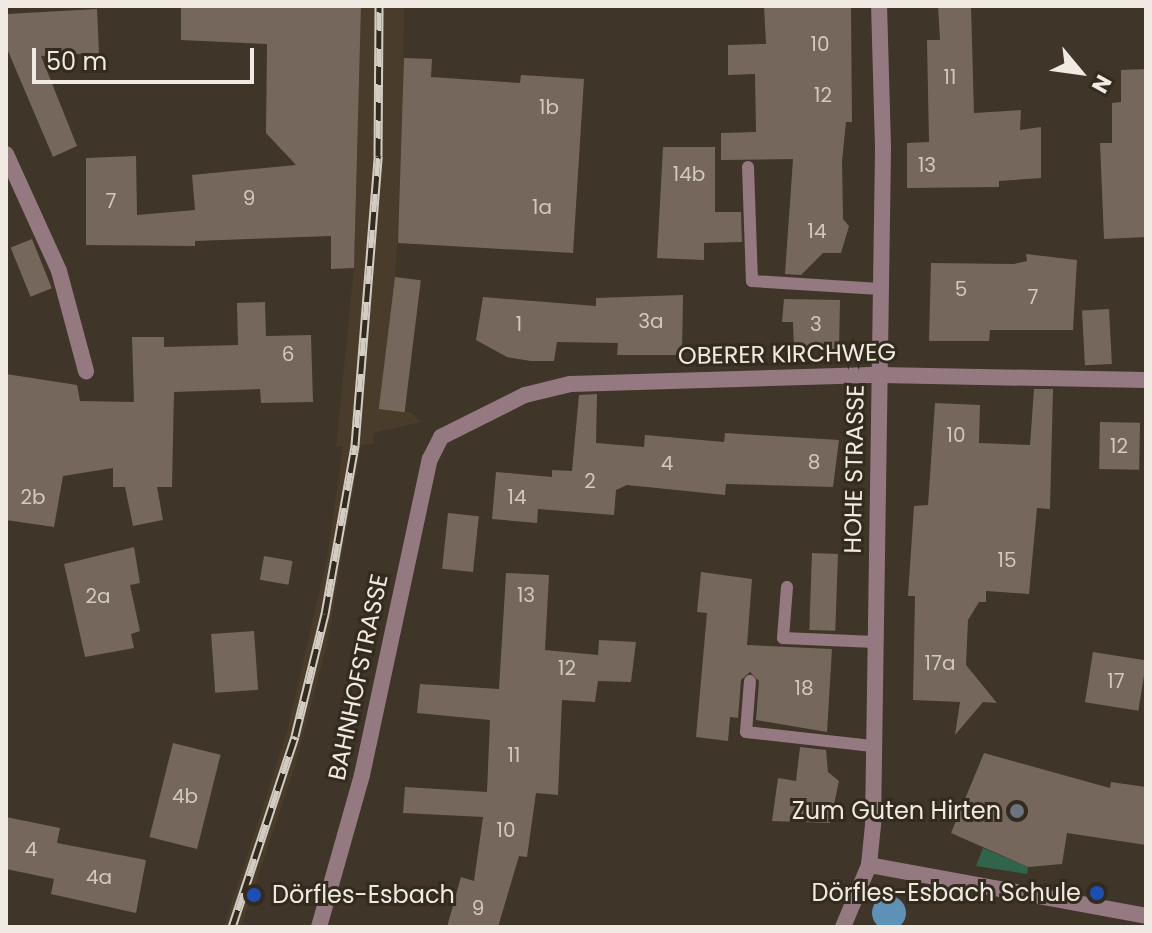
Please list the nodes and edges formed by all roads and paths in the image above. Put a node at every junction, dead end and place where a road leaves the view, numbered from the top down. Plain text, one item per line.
1 (879, 6) edge
2 (6, 154) edge
3 (748, 167) dead end
4 (880, 289) junction
5 (86, 371) dead end
6 (880, 375) junction
7 (1146, 380) edge
8 (441, 437) joint
9 (787, 587) dead end
10 (875, 642) junction
11 (750, 681) dead end
12 (872, 746) junction
13 (869, 865) junction
14 (1146, 916) edge
15 (319, 927) edge
16 (843, 927) edge

1 - 4 street, HOHE STRASSE
2 - 5 street
3 - 4 lane
4 - 6 street, HOHE STRASSE
6 - 7 street, OBERER KIRCHWEG
6 - 8 street, OBERER KIRCHWEG
6 - 10 street, HOHE STRASSE
8 - 15 street, BAHNHOFSTRASSE
9 - 10 lane
10 - 12 street, HOHE STRASSE
11 - 12 lane
12 - 13 street, HOHE STRASSE
13 - 14 street
13 - 16 street, HOHE STRASSE

